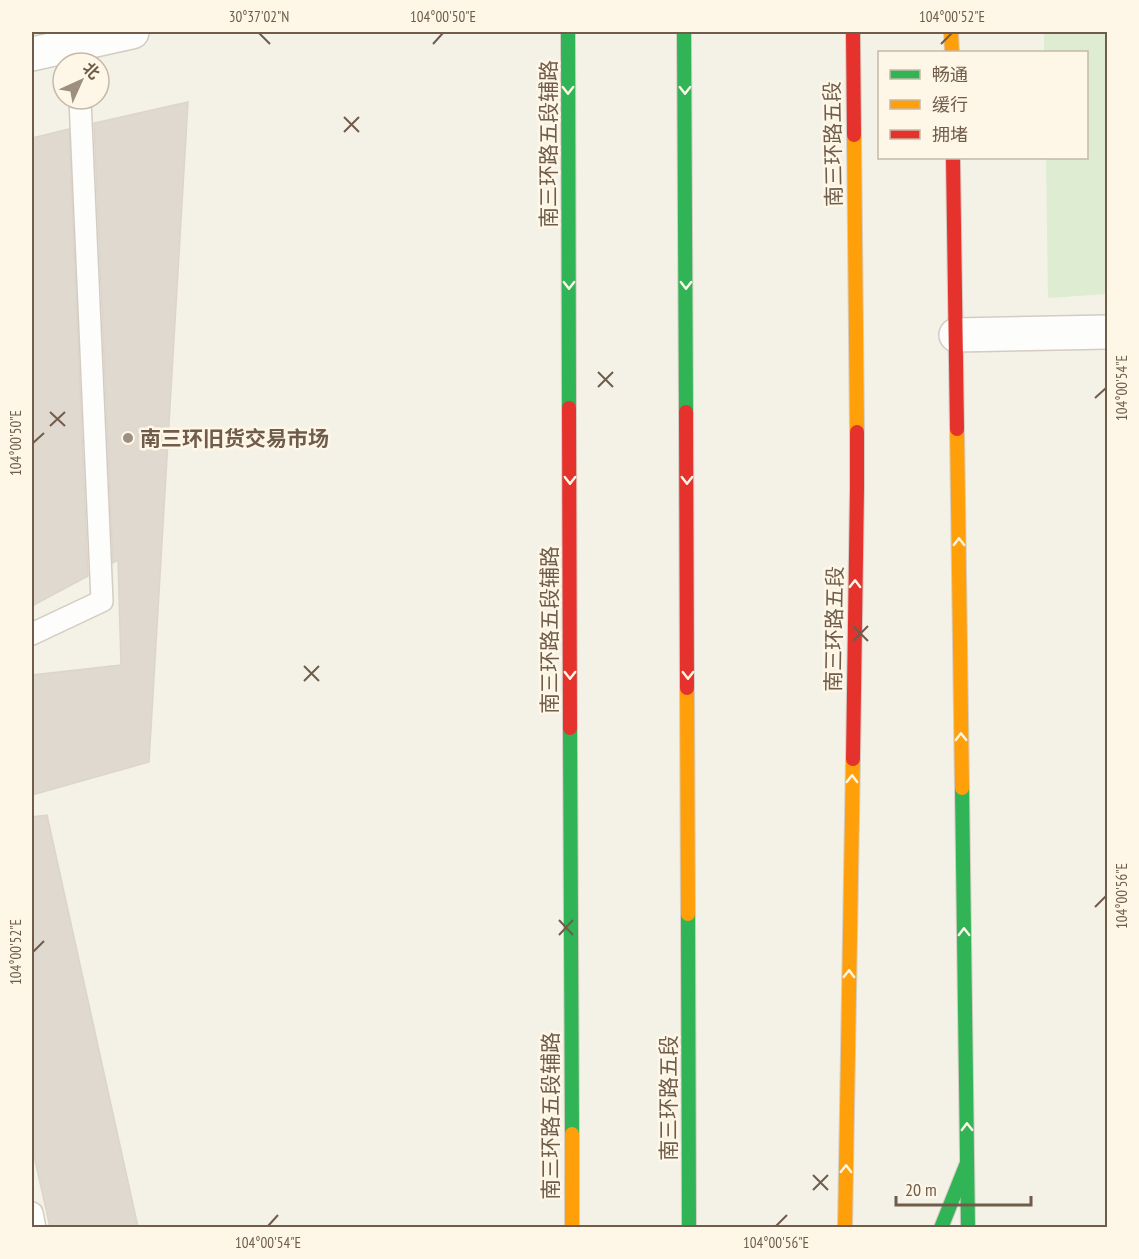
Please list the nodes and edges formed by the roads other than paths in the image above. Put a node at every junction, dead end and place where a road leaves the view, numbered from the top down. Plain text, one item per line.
1 (132, 32) edge
2 (568, 32) edge
3 (684, 32) edge
4 (853, 32) edge
5 (951, 32) edge
6 (83, 51) edge
7 (952, 51) edge
8 (32, 54) edge
9 (51, 54) edge
10 (81, 111) edge
11 (953, 159) edge
12 (1107, 332) edge
13 (956, 335) junction
14 (32, 634) edge
15 (968, 1163) junction
16 (690, 1175) junction
17 (32, 1213) edge
18 (674, 1217) dead end
19 (35, 1227) edge
20 (572, 1227) edge
21 (689, 1227) edge
22 (845, 1227) edge
23 (941, 1227) edge
24 (968, 1227) edge

1 - 6 street
2 -> 20 main road, 南三环路五段辅路
3 -> 16 main road, 南三环路五段
22 -> 4 main road, 南三环路五段
5 - 7 main road
8 - 9 street
10 - 14 lane
11 - 13 main road
12 - 13 street
15 -> 13 main road
15 - 23 main road
15 - 24 main road
16 - 18 main road
16 - 21 main road, 南三环路五段
17 - 19 lane

